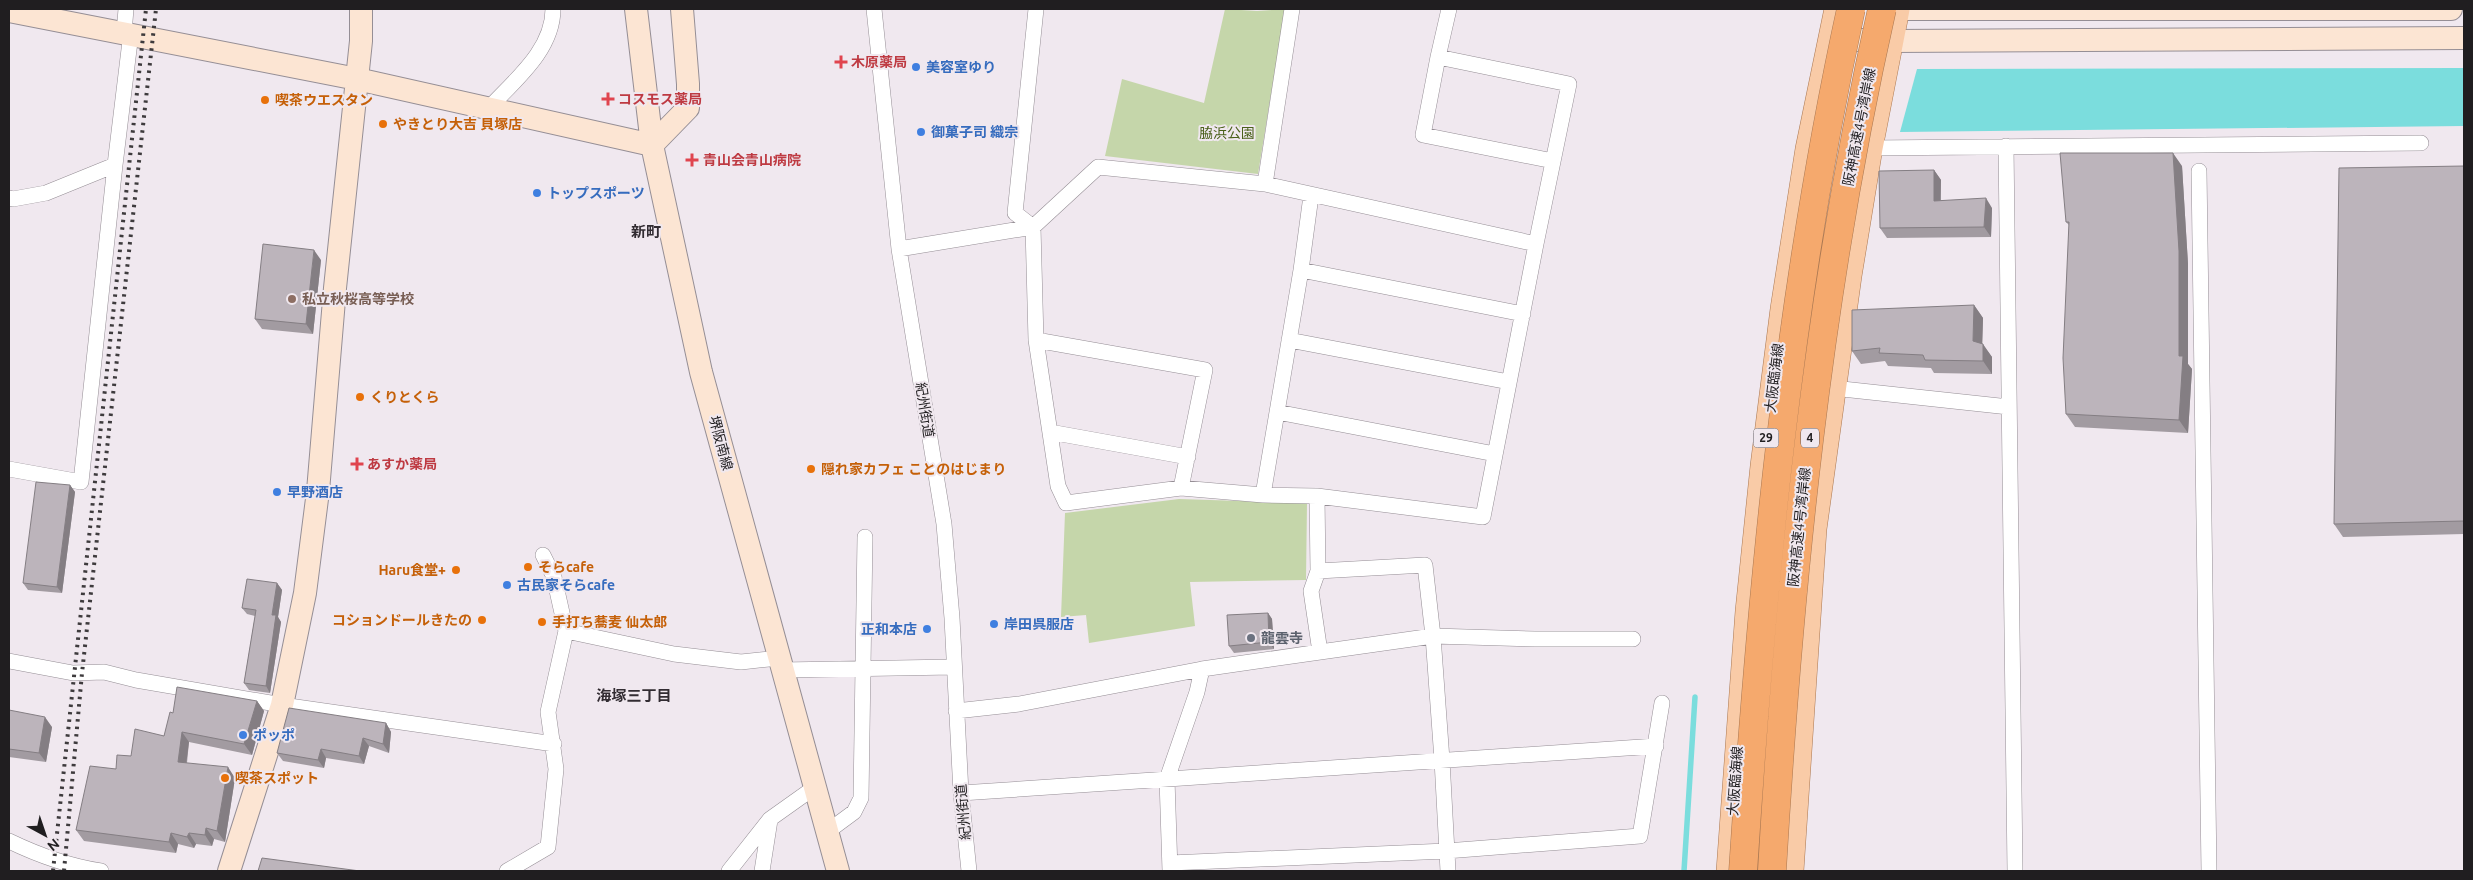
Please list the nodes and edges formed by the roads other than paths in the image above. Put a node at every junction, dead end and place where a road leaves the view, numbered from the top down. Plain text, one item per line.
1 (126, 9) edge
2 (361, 9) edge
3 (553, 9) edge
4 (636, 9) edge
5 (682, 9) edge
6 (874, 9) edge
7 (1036, 9) edge
8 (1292, 9) edge
9 (1449, 9) edge
10 (1837, 9) edge
11 (1851, 9) edge
12 (1890, 9) edge
13 (2376, 9) edge
14 (2451, 9) edge
15 (9, 11) edge
16 (128, 33) junction
17 (2464, 38) edge
18 (1831, 39) junction
19 (2376, 40) junction
20 (1891, 41) junction
21 (1438, 57) junction
22 (357, 79) junction
23 (489, 108) junction
24 (2421, 143) dead end
25 (652, 144) junction
26 (2006, 146) junction
27 (1870, 148) junction
28 (1553, 161) junction
29 (115, 165) junction
30 (2199, 171) dead end
31 (1265, 184) junction
32 (1311, 196) junction
33 (9, 198) edge
34 (1033, 227) junction
35 (1536, 244) junction
36 (898, 250) junction
37 (1301, 270) junction
38 (1522, 314) junction
39 (1036, 340) junction
40 (1290, 340) junction
41 (1509, 382) junction
42 (1833, 388) junction
43 (2009, 407) junction
44 (1278, 412) junction
45 (1050, 432) junction
46 (1495, 454) junction
47 (1188, 457) junction
48 (9, 469) edge
49 (1181, 488) junction
50 (1263, 495) junction
51 (1317, 496) junction
52 (865, 537) dead end
53 (543, 555) dead end
54 (1318, 571) junction
55 (566, 631) junction
56 (1433, 636) junction
57 (1633, 638) dead end
58 (1320, 652) junction
59 (9, 661) edge
60 (780, 664) junction
61 (953, 667) junction
62 (864, 669) junction
63 (1202, 669) junction
64 (1662, 703) dead end
65 (282, 705) junction
66 (956, 711) junction
67 (554, 744) junction
68 (1656, 746) junction
69 (1442, 760) junction
70 (1167, 779) junction
71 (815, 787) junction
72 (961, 793) junction
73 (770, 819) junction
74 (827, 832) junction
75 (9, 841) edge
76 (1446, 851) junction
77 (1170, 867) edge
78 (100, 871) edge
79 (229, 871) edge
80 (507, 871) edge
81 (730, 871) edge
82 (762, 871) edge
83 (838, 871) edge
84 (969, 871) edge
85 (1448, 871) edge
86 (1728, 871) edge
87 (1743, 871) edge
88 (1772, 871) edge
89 (1791, 871) edge
90 (2015, 871) edge
91 (2209, 871) edge

1 - 16 street
2 - 22 street
3 - 23 street
4 - 25 street, 堺阪南線
5 - 25 street
6 - 36 street, 紀州街道
7 - 34 street
8 - 31 street
9 - 21 street
10 - 18 main road, 大阪臨海線 / 29
11 - 87 highway, 阪神高速4号湾岸線 / 4, bridge
12 - 13 street
12 - 20 main road
12 - 88 highway, 阪神高速4号湾岸線 / 4, bridge
13 - 14 street
13 - 19 street
15 - 16 street
16 - 22 street
16 - 29 street
17 - 19 street
18 - 20 street
18 - 86 main road, 大阪臨海線 / 29
19 - 20 street
20 - 27 main road
21 - 28 street
21 - 28 street
22 - 23 street
22 - 65 street
23 - 25 street
24 - 26 street
25 - 60 street, 堺阪南線
26 - 27 street
26 - 43 street
27 - 42 main road
28 - 35 street
29 - 33 street
29 - 48 street
30 - 91 street
31 - 32 street
31 - 34 street
32 - 35 street
32 - 37 street
34 - 36 street
34 - 39 street
35 - 38 street
36 - 61 street, 紀州街道
37 - 38 street
37 - 40 street
38 - 41 street
39 - 45 street
39 - 47 street
40 - 41 street
40 - 44 street
41 - 46 street
42 - 43 street
42 - 89 main road
43 - 90 street
44 - 46 street
44 - 50 street
45 - 47 street
45 - 49 street
46 - 51 street
47 - 49 street
49 - 50 street
50 - 51 street
51 - 54 street
52 - 62 street
53 - 55 street
54 - 56 street
54 - 58 street
55 - 60 street
55 - 67 street
56 - 57 street
56 - 58 street
56 - 69 street
58 - 63 street
59 - 65 street
60 - 62 street
60 - 71 street, 堺阪南線
61 - 62 street
61 - 66 street, 紀州街道
62 - 74 street
63 - 66 street
63 - 70 street
64 - 68 street
65 - 67 street
65 - 79 street
66 - 72 street, 紀州街道
67 - 80 street
68 - 69 street
68 - 76 street
69 - 70 street
69 - 76 street
70 - 72 street
70 - 77 street
71 - 73 street
71 - 74 street, 堺阪南線
72 - 84 street, 紀州街道
73 - 81 street
73 - 82 street
74 - 83 street, 堺阪南線
75 - 78 street
76 - 77 street
76 - 85 street

